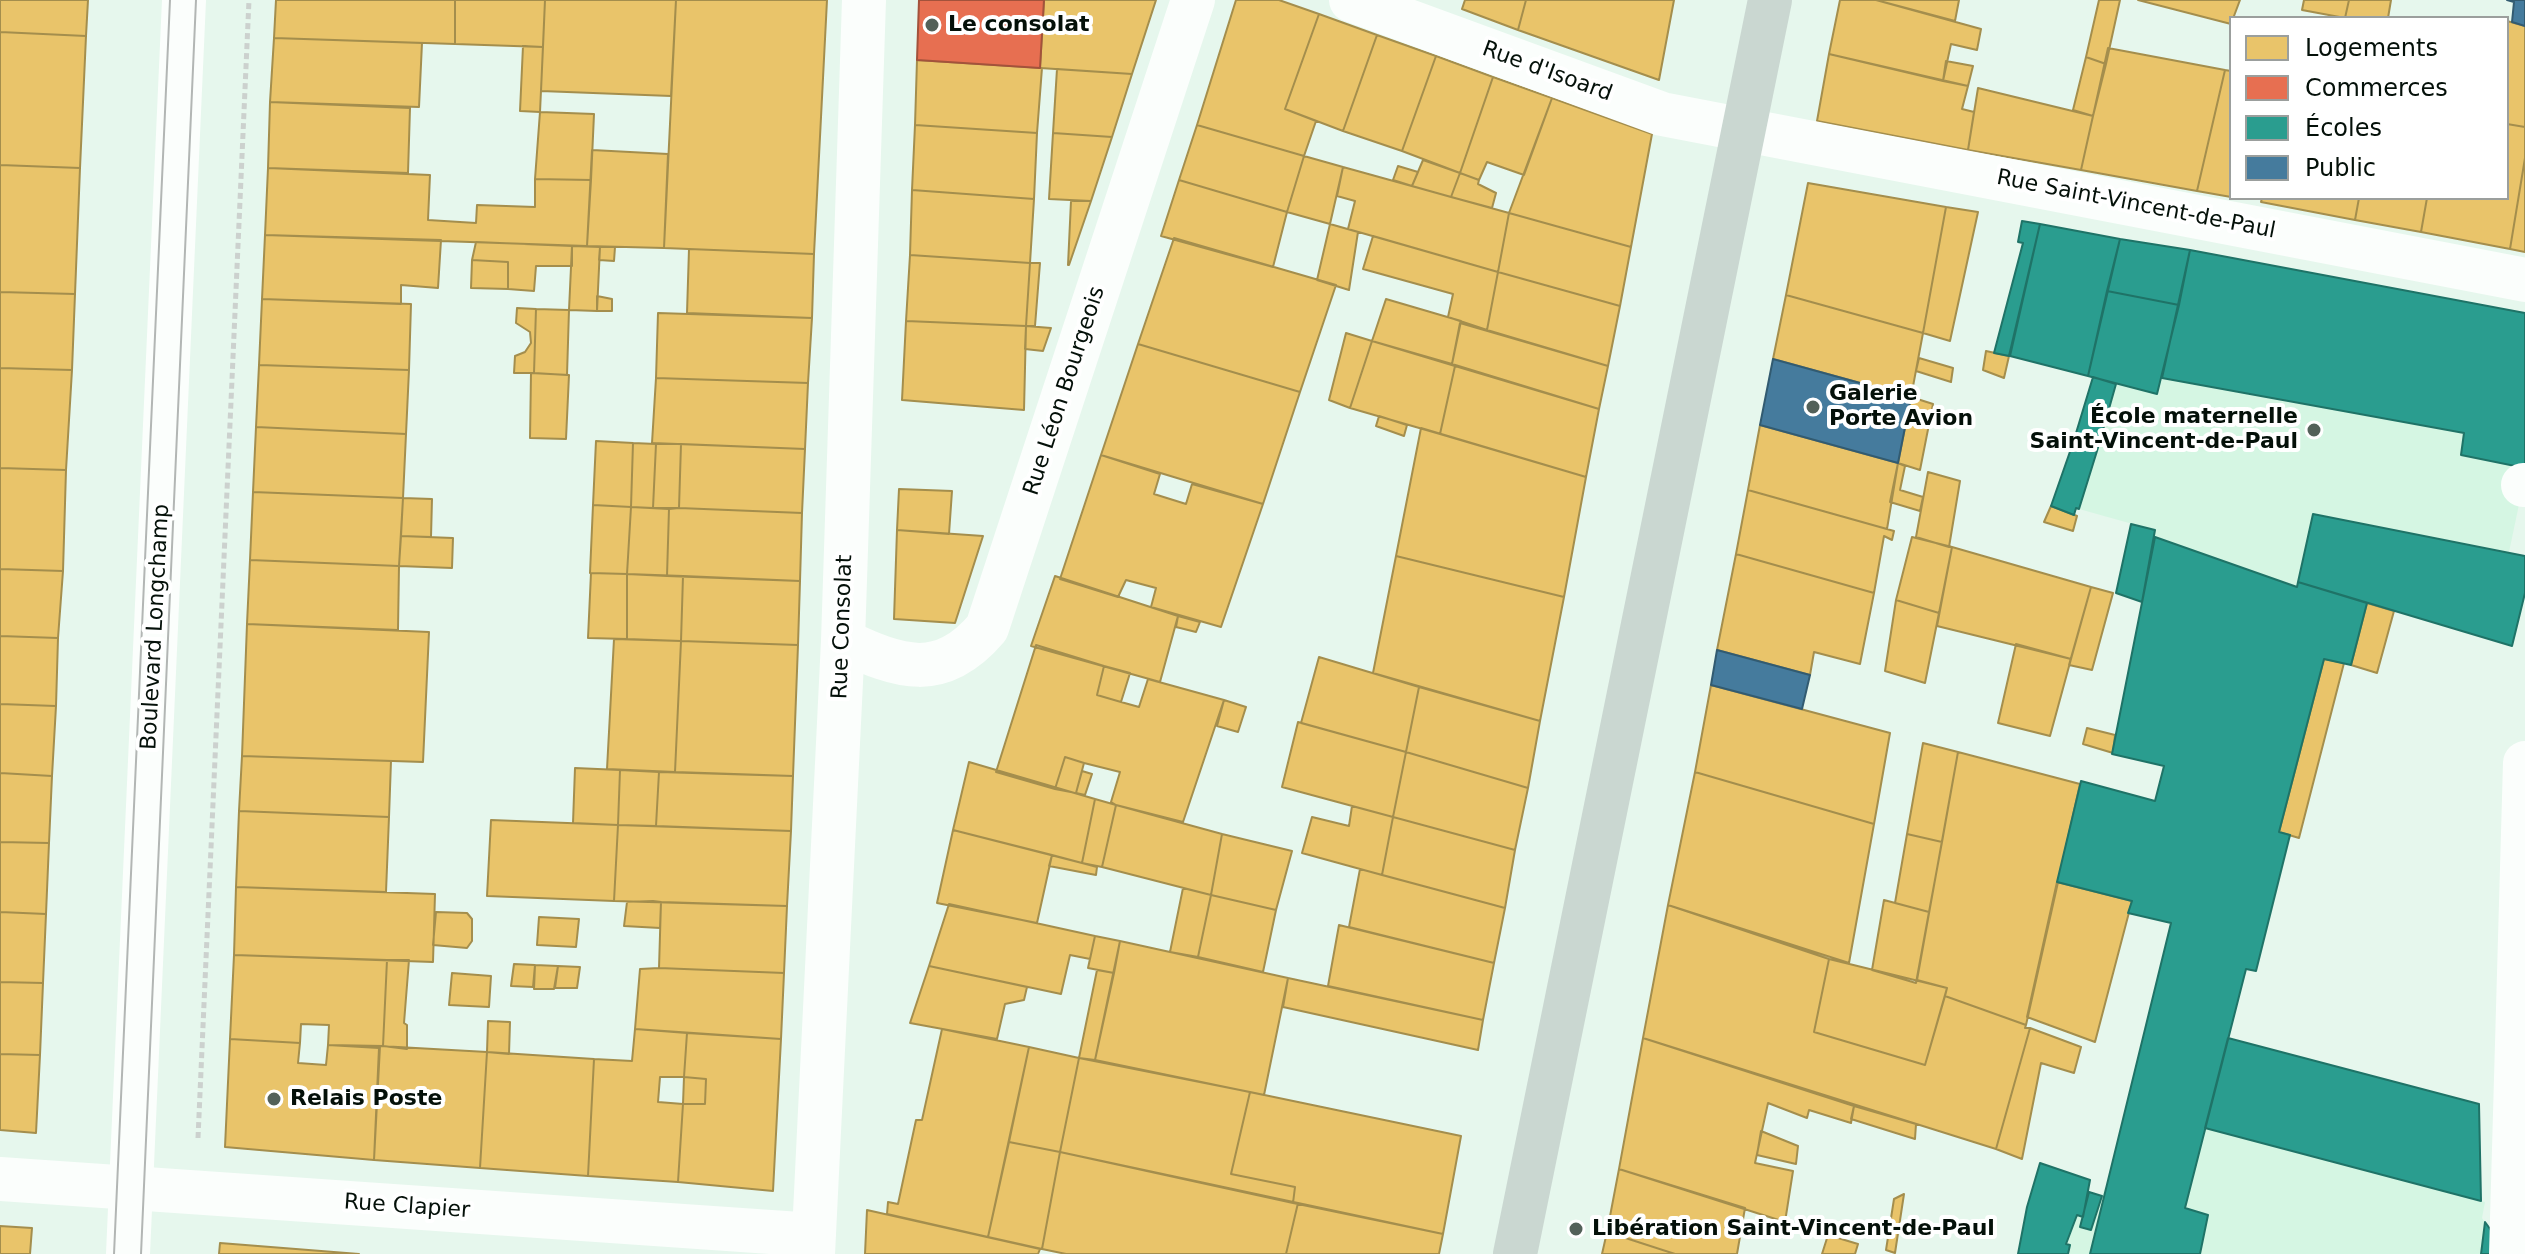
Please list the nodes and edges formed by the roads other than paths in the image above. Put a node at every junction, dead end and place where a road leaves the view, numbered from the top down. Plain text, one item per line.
1 (184, 0) edge
2 (864, 0) edge
3 (1193, 0) edge
4 (1351, 0) edge
5 (1770, 0) edge
6 (1746, 129) junction
7 (2525, 280) edge
8 (843, 641) junction
9 (2525, 763) edge
10 (0, 1179) edge
11 (131, 1188) junction
12 (813, 1244) edge
13 (128, 1254) edge
14 (1515, 1254) edge
15 (2511, 1254) edge

1 - 11 street, Boulevard Longchamp
2 - 8 street, Rue Consolat
3 - 8 street, Rue Léon Bourgeois
4 - 6 street, Rue d'Isoard
5 - 6 main road
6 - 7 street, Rue Saint-Vincent-de-Paul
6 - 14 main road
8 - 12 street, Rue Consolat
9 - 15 street
10 - 11 street, Rue Clapier
11 - 12 street, Rue Clapier
11 - 13 street, Boulevard Longchamp

